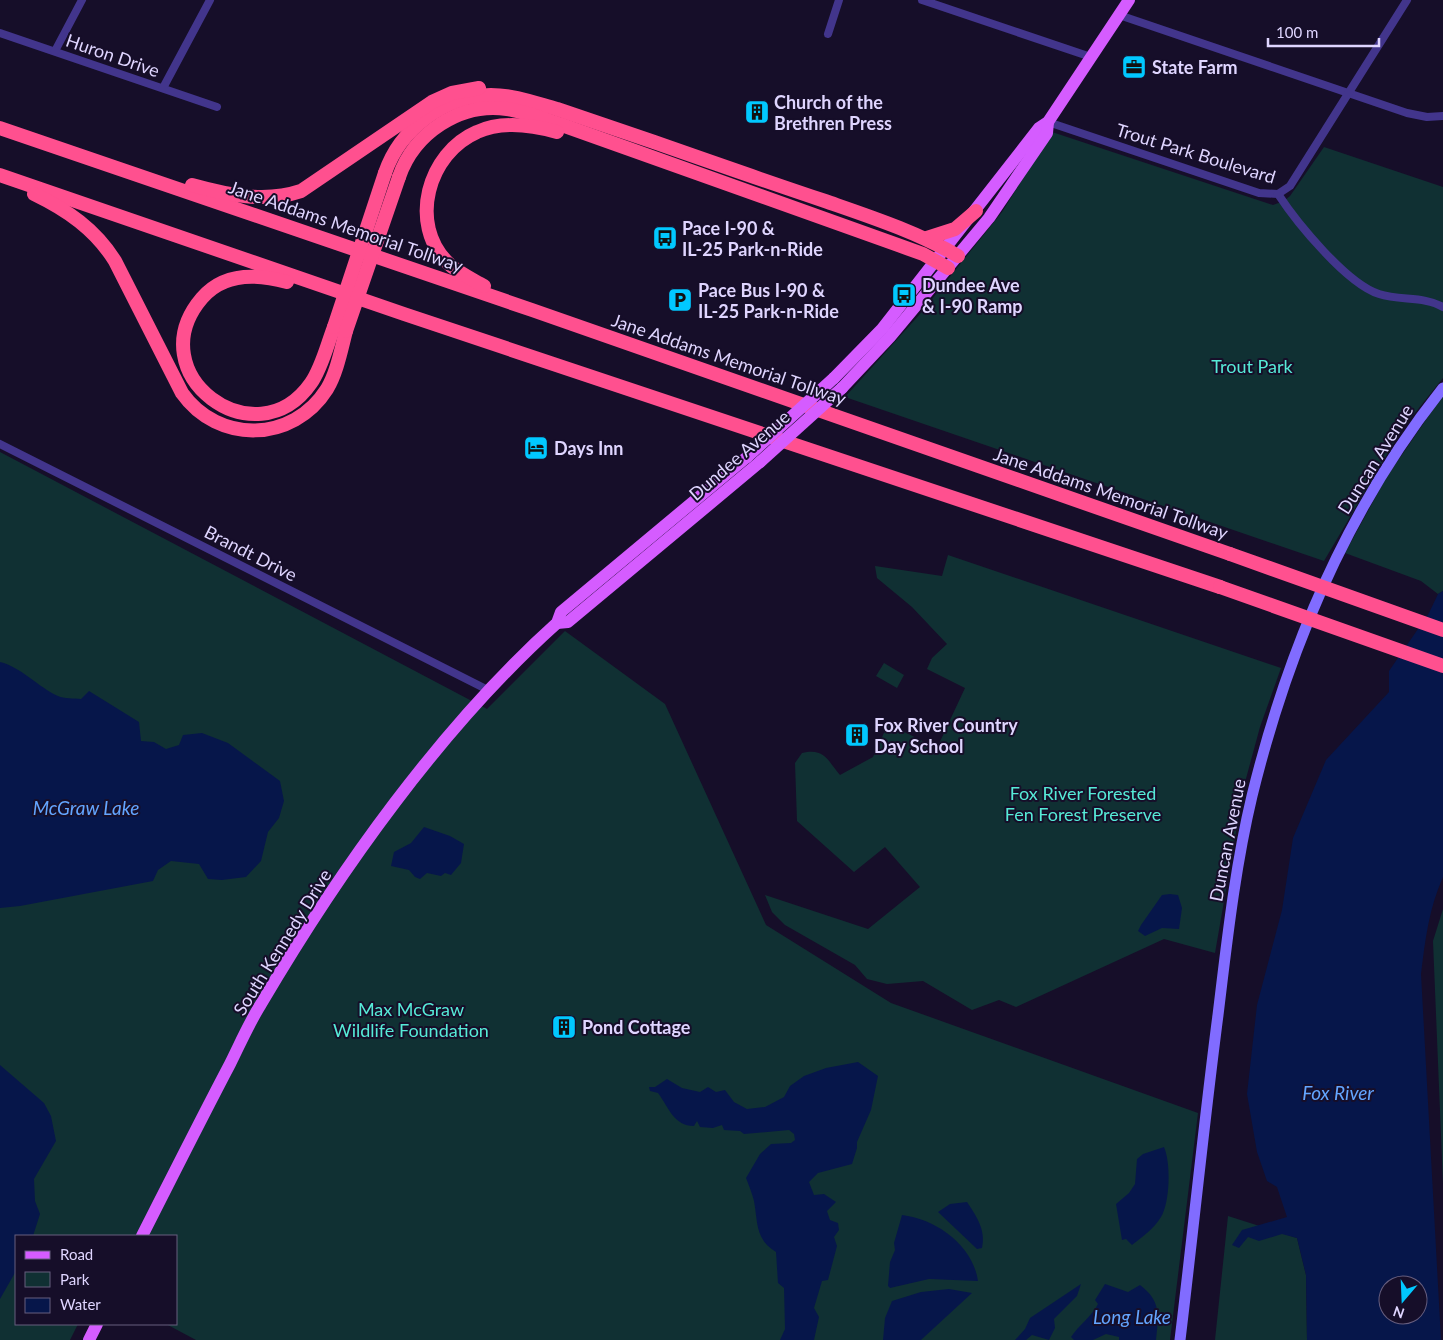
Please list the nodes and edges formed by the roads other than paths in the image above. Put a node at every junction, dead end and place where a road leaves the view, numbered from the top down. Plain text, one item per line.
1 (82, 0) edge
2 (210, 0) edge
3 (839, 0) edge
4 (922, 0) edge
5 (1129, 0) edge
6 (1408, 0) edge
7 (1119, 15) junction
8 (0, 33) edge
9 (828, 34) dead end
10 (55, 51) junction
11 (1091, 56) junction
12 (163, 88) junction
13 (1350, 93) junction
14 (217, 107) dead end
15 (579, 116) junction
16 (1443, 116) edge
17 (1048, 122) junction
18 (0, 127) edge
19 (673, 165) junction
20 (0, 176) edge
21 (1278, 194) junction
22 (976, 211) junction
23 (927, 238) junction
24 (952, 252) junction
25 (942, 265) junction
26 (1443, 307) edge
27 (532, 310) junction
28 (404, 314) junction
29 (340, 329) junction
30 (838, 383) junction
31 (1443, 388) edge
32 (0, 444) edge
33 (557, 623) junction
34 (1443, 630) edge
35 (1443, 666) edge
36 (488, 690) junction
37 (143, 1235) edge
38 (96, 1325) edge
39 (89, 1340) edge
40 (1180, 1340) edge

1 - 10 street
2 - 12 street
3 - 9 street
4 - 11 street
5 - 7 main road, Dundee Avenue
6 - 13 street
7 - 11 main road, Dundee Avenue
7 - 13 street
8 - 10 street, Huron Drive
10 - 12 street, Huron Drive
11 - 17 main road, Dundee Avenue
12 - 14 street, Huron Drive
13 - 16 street
13 - 21 street
15 - 18 highway
15 - 23 highway
15 - 29 highway, bridge
17 - 21 street, Trout Park Boulevard
17 - 22 main road, Dundee Avenue
17 - 24 main road, Dundee Avenue
18 - 27 highway, Jane Addams Memorial Tollway
19 - 25 highway
19 - 27 highway
19 - 29 highway, bridge
20 - 28 highway
20 - 29 highway
21 - 26 street, Trout Park Boulevard
22 - 23 highway
22 - 24 main road, Dundee Avenue
23 - 24 highway
24 - 25 main road, Dundee Avenue
25 - 30 main road, Dundee Avenue
27 - 34 highway, Jane Addams Memorial Tollway, bridge
28 - 29 highway
28 - 35 highway, bridge
30 - 33 main road, Dundee Avenue, bridge
30 - 33 main road, Dundee Avenue, bridge
31 - 40 street, Duncan Avenue
32 - 36 street, Brandt Drive
33 - 36 main road, Dundee Avenue
36 - 37 main road, South Kennedy Drive
38 - 39 main road

